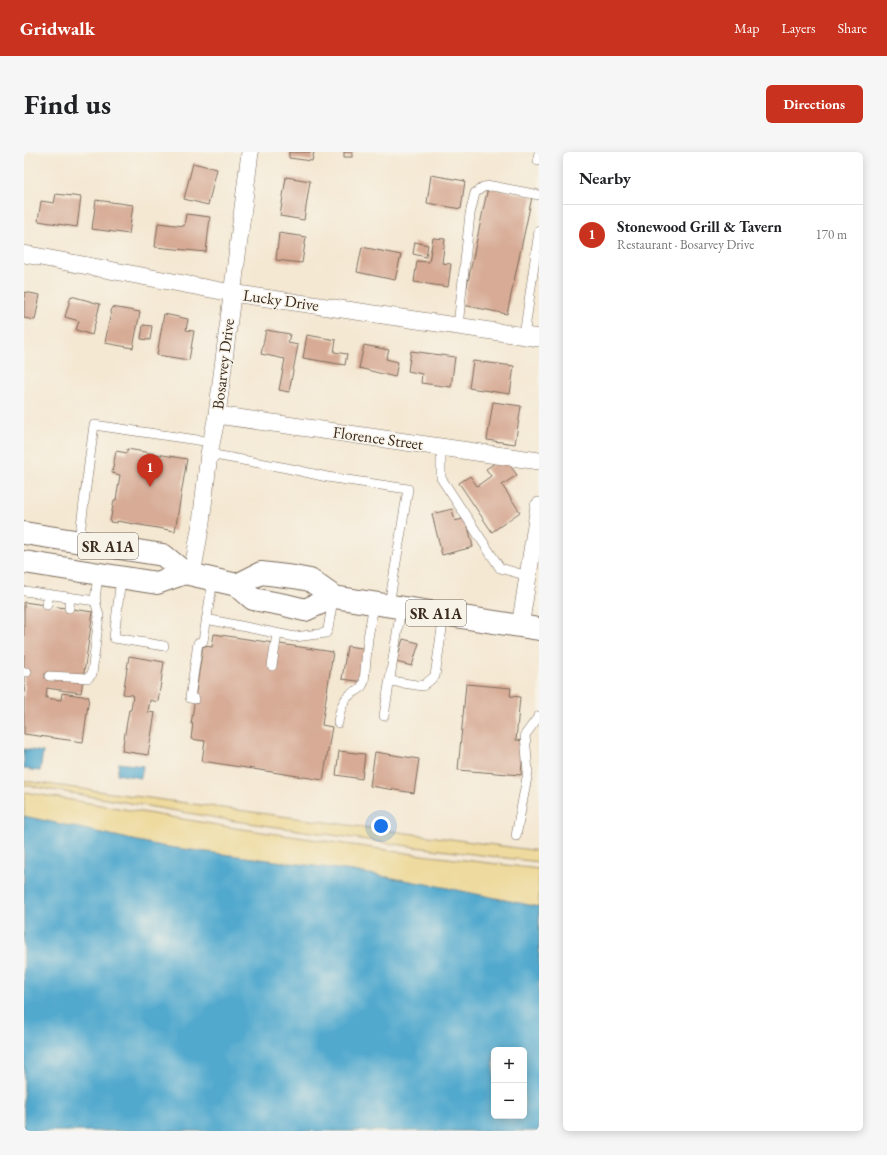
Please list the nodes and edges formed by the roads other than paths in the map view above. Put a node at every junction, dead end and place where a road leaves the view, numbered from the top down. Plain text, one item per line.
1 (250, 152) edge
2 (539, 195) edge
3 (539, 231) edge
4 (24, 254) edge
5 (232, 293) junction
6 (458, 326) junction
7 (531, 337) edge
8 (217, 415) junction
9 (441, 447) junction
10 (210, 448) junction
11 (539, 461) edge
12 (539, 506) edge
13 (24, 533) edge
14 (79, 541) junction
15 (24, 562) edge
16 (98, 574) junction
17 (196, 576) junction
18 (528, 576) junction
19 (121, 578) junction
20 (237, 585) junction
21 (24, 593) edge
22 (49, 594) junction
23 (70, 597) junction
24 (334, 597) junction
25 (96, 601) junction
26 (47, 605) dead end
27 (388, 606) junction
28 (69, 608) dead end
29 (444, 615) junction
30 (206, 619) junction
31 (529, 628) edge
32 (277, 634) junction
33 (164, 646) dead end
34 (272, 666) dead end
35 (49, 676) dead end
36 (390, 681) junction
37 (195, 698) dead end
38 (384, 716) dead end
39 (539, 716) edge
40 (338, 723) dead end
41 (516, 836) dead end

1 - 5 street, Bosarvey Drive
2 - 6 lane
3 - 7 lane
4 - 5 street, Lucky Drive
5 - 6 street, Lucky Drive
5 - 8 street, Bosarvey Drive
6 - 7 street, Lucky Drive
8 - 9 street, Florence Street
8 - 10 street, Bosarvey Drive
9 - 11 street, Florence Street
9 - 18 lane
10 - 14 lane
10 - 17 street, Bosarvey Drive
10 - 27 lane
12 - 18 street
13 - 14 main road, SR A1A
14 - 17 main road, SR A1A
15 - 16 main road, SR A1A
16 - 19 main road, SR A1A
16 - 25 lane
17 - 19 main road, SR A1A
17 - 20 main road, SR A1A
17 - 30 lane
18 - 31 street
19 - 33 lane
20 - 24 main road, SR A1A
20 - 24 main road, SR A1A
21 - 22 lane
22 - 23 lane
22 - 26 lane
23 - 25 lane
23 - 28 lane
24 - 27 main road, SR A1A
24 - 32 lane
25 - 35 lane
27 - 29 main road, SR A1A
27 - 36 lane
27 - 40 lane
29 - 31 main road, SR A1A
29 - 36 lane
30 - 32 lane
30 - 37 lane
32 - 34 lane
36 - 38 lane
39 - 41 lane

